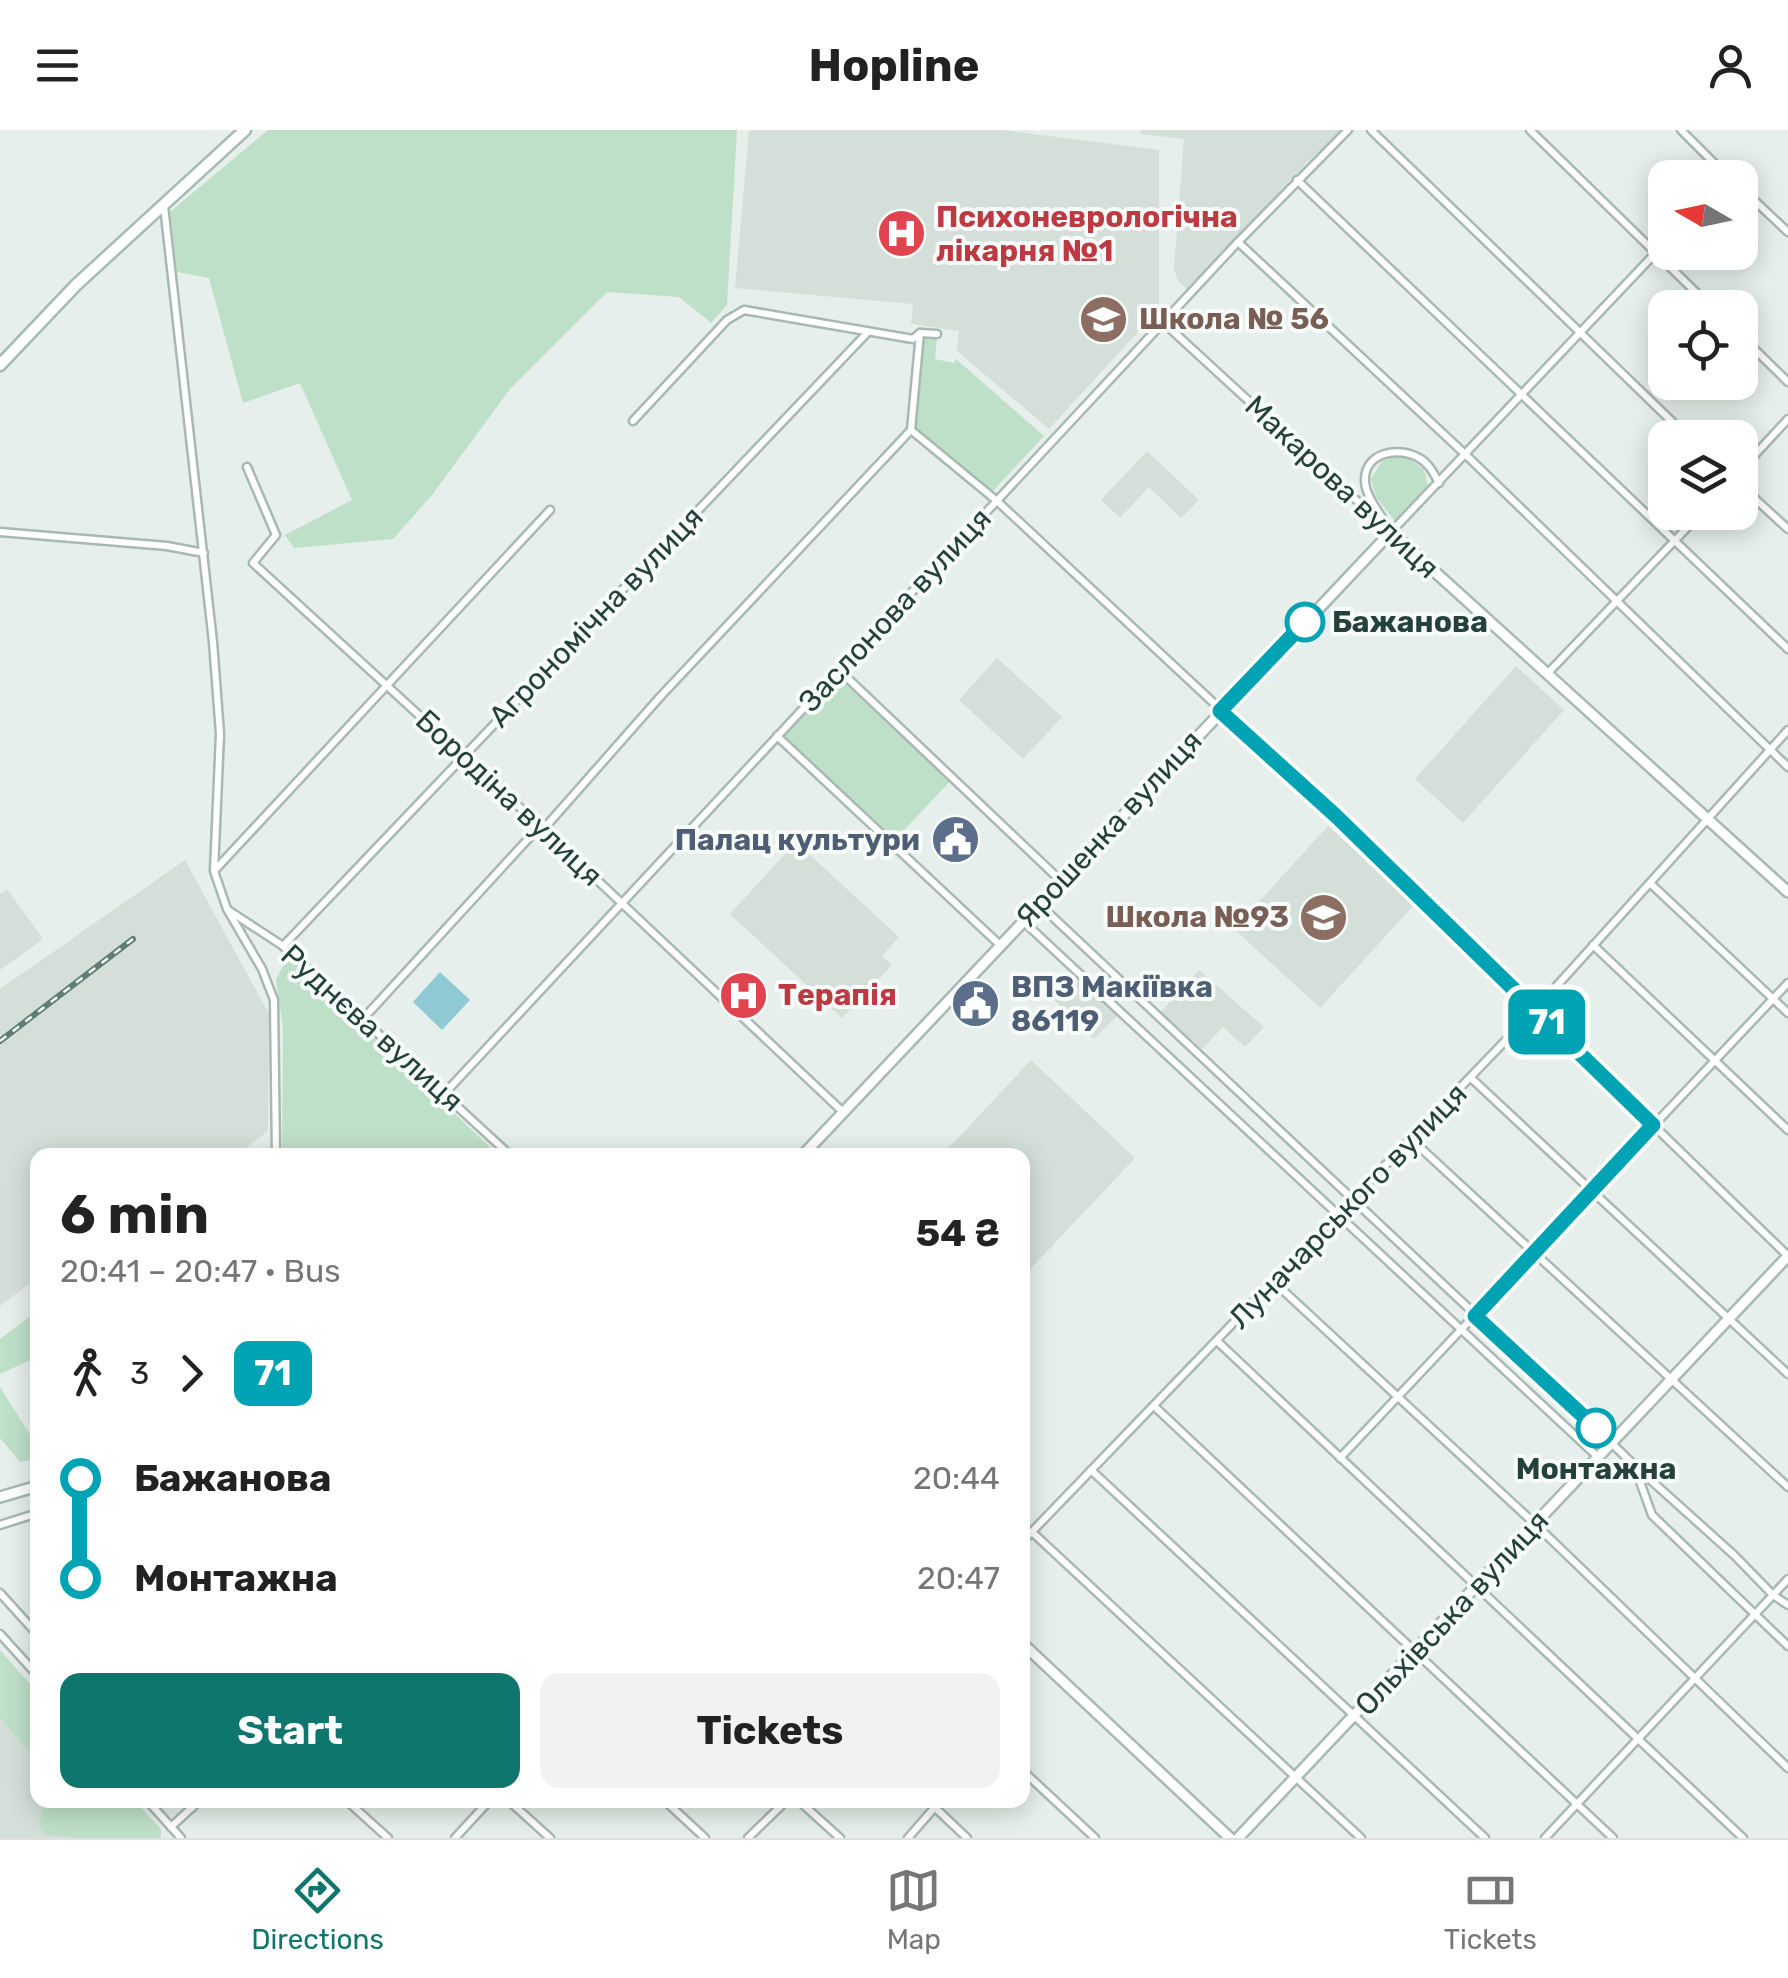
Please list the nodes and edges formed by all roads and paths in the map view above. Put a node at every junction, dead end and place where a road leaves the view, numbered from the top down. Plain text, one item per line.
1 (245, 130) edge
2 (1348, 130) edge
3 (1371, 130) edge
4 (1530, 130) edge
5 (1681, 130) edge
6 (1711, 160) edge
7 (1296, 180) junction
8 (1758, 204) edge
9 (164, 206) junction
10 (1788, 232) edge
11 (1238, 242) junction
12 (1648, 246) edge
13 (1648, 260) edge
14 (1673, 270) edge
15 (1693, 290) edge
16 (1164, 323) junction
17 (868, 332) junction
18 (920, 333) junction
19 (936, 334) dead end
20 (1579, 334) junction
21 (1758, 353) edge
22 (0, 365) edge
23 (1788, 382) edge
24 (1521, 397) junction
25 (1788, 419) edge
26 (1671, 420) edge
27 (632, 422) dead end
28 (911, 430) junction
29 (1758, 452) edge
30 (1466, 455) junction
31 (247, 467) dead end
32 (1439, 483) junction
33 (996, 501) junction
34 (1758, 502) edge
35 (550, 510) dead end
36 (1686, 530) edge
37 (1788, 530) edge
38 (0, 532) edge
39 (1391, 532) junction
40 (1675, 542) junction
41 (204, 553) junction
42 (1616, 601) junction
43 (1788, 649) edge
44 (839, 670) junction
45 (1547, 675) junction
46 (388, 685) junction
47 (1220, 711) junction
48 (1788, 730) edge
49 (777, 736) junction
50 (1770, 750) junction
51 (463, 755) junction
52 (1788, 767) edge
53 (1707, 819) junction
54 (540, 826) junction
55 (214, 871) junction
56 (1061, 881) junction
57 (1650, 883) junction
58 (1788, 892) edge
59 (621, 904) junction
60 (1039, 904) junction
61 (228, 910) junction
62 (1023, 921) junction
63 (1593, 945) junction
64 (283, 946) junction
65 (1000, 946) junction
66 (1788, 983) edge
67 (1773, 999) junction
68 (1535, 1010) junction
69 (1788, 1013) edge
70 (363, 1018) junction
71 (1716, 1061) junction
72 (1471, 1078) junction
73 (445, 1094) junction
74 (843, 1112) junction
75 (1653, 1125) junction
76 (1788, 1130) edge
77 (1412, 1140) junction
78 (276, 1148) edge
79 (503, 1148) edge
80 (810, 1148) edge
81 (1328, 1164) dead end
82 (1321, 1171) junction
83 (1591, 1190) junction
84 (1354, 1200) junction
85 (1339, 1215) junction
86 (1534, 1251) junction
87 (1788, 1256) edge
88 (1274, 1282) junction
89 (1475, 1316) junction
90 (1729, 1318) junction
91 (1462, 1330) junction
92 (1217, 1342) junction
93 (1788, 1374) edge
94 (1672, 1378) junction
95 (1397, 1396) junction
96 (1154, 1406) junction
97 (1611, 1444) junction
98 (1340, 1458) junction
99 (1598, 1458) junction
100 (1634, 1465) junction
101 (1091, 1470) junction
102 (1788, 1487) edge
103 (30, 1489) edge
104 (0, 1498) edge
105 (30, 1516) edge
106 (1535, 1524) junction
107 (0, 1525) edge
108 (1032, 1532) joint
109 (1788, 1579) edge
110 (1476, 1587) junction
111 (0, 1593) edge
112 (1773, 1595) junction
113 (1788, 1605) edge
114 (1754, 1614) junction
115 (30, 1626) edge
116 (0, 1634) edge
117 (1788, 1646) edge
118 (1030, 1650) edge
119 (1415, 1651) junction
120 (30, 1667) edge
121 (1695, 1677) junction
122 (1355, 1715) junction
123 (1636, 1739) junction
124 (1788, 1768) edge
125 (1030, 1777) edge
126 (1296, 1777) junction
127 (1578, 1804) junction
128 (155, 1808) edge
129 (192, 1808) edge
130 (355, 1808) edge
131 (483, 1808) edge
132 (517, 1808) edge
133 (673, 1808) edge
134 (779, 1808) edge
135 (807, 1808) edge
136 (934, 1808) edge
137 (936, 1808) edge
138 (171, 1826) junction
139 (181, 1838) edge
140 (388, 1838) edge
141 (455, 1838) edge
142 (550, 1838) edge
143 (705, 1838) edge
144 (748, 1838) edge
145 (840, 1838) edge
146 (908, 1838) edge
147 (967, 1838) edge
148 (1095, 1838) edge
149 (1230, 1838) edge
150 (1238, 1838) edge
151 (1361, 1838) edge
152 (1485, 1838) edge
153 (1545, 1838) edge
154 (1613, 1838) edge
155 (1743, 1838) edge

1 - 9 main road
2 - 7 street, Заслонова вулиця
3 - 20 street
4 - 12 street
5 - 6 street
7 - 11 street, Заслонова вулиця
7 - 24 street
8 - 10 street
9 - 22 main road
9 - 41 street
11 - 16 street, Заслонова вулиця
11 - 30 street
13 - 20 street, Ярошенка вулиця
14 - 15 street
16 - 33 street, Заслонова вулиця
16 - 39 street, Макарова вулиця
17 - 18 street
17 - 27 street
17 - 51 street, Агрономічна вулиця
18 - 19 street
18 - 28 street
20 - 24 street, Ярошенка вулиця
20 - 26 street
21 - 23 street
24 - 30 street, Ярошенка вулиця
24 - 40 street
25 - 29 street
28 - 33 street
28 - 54 street
30 - 32 street, Ярошенка вулиця
30 - 42 street
31 - 46 street, Бородіна вулиця
32 - 39 street, Ярошенка вулиця
32 - 39 street
33 - 44 street, Заслонова вулиця
33 - 47 street
34 - 37 street
35 - 46 street
36 - 40 street
38 - 41 street
39 - 45 street, Макарова вулиця
39 - 47 street, Ярошенка вулиця
40 - 42 street
40 - 43 street
41 - 55 street
42 - 45 street
42 - 50 street
44 - 49 street, Заслонова вулиця
44 - 56 street
45 - 53 street, Макарова вулиця
46 - 51 street, Бородіна вулиця
46 - 55 street
47 - 56 street, Ярошенка вулиця
47 - 68 street
48 - 50 street, Луначарського вулиця
49 - 59 street, Заслонова вулиця
49 - 65 street
50 - 52 street
50 - 53 street, Луначарського вулиця
51 - 54 street, Бородіна вулиця
51 - 64 street, Агрономічна вулиця
53 - 57 street, Луначарського вулиця
53 - 58 street, Макарова вулиця
54 - 59 street, Бородіна вулиця
54 - 70 street
55 - 61 street
56 - 60 street, Ярошенка вулиця
57 - 63 street, Луначарського вулиця
57 - 67 street
59 - 73 street, Заслонова вулиця
59 - 74 street, Бородіна вулиця
60 - 62 street, Ярошенка вулиця
60 - 82 street
61 - 64 street, Руднєва вулиця
61 - 78 street
62 - 65 street, Ярошенка вулиця
62 - 85 street
63 - 68 street, Луначарського вулиця
63 - 71 street
64 - 70 street, Руднєва вулиця
65 - 74 street, Ярошенка вулиця
66 - 67 street
67 - 69 street
67 - 71 street
68 - 72 street, Луначарського вулиця
68 - 75 street
70 - 73 street, Руднєва вулиця
71 - 75 street
71 - 76 street
72 - 77 street, Луначарського вулиця
72 - 83 street
73 - 79 street, Руднєва вулиця
74 - 80 street, Ярошенка вулиця
75 - 83 street
75 - 87 street
77 - 84 street, Луначарського вулиця
77 - 86 street
81 - 82 street
82 - 84 street
83 - 86 street
83 - 90 street
84 - 85 street, Луначарського вулиця
84 - 89 street
85 - 88 street, Луначарського вулиця
85 - 91 street
86 - 89 street
86 - 94 street
87 - 90 street, Ольхівська вулиця
88 - 92 street, Луначарського вулиця
88 - 95 street
89 - 91 street
89 - 97 street
90 - 93 street
90 - 94 street, Ольхівська вулиця
91 - 95 street
91 - 99 street
92 - 96 street, Луначарського вулиця
92 - 98 street
94 - 97 street, Ольхівська вулиця
94 - 102 street
95 - 98 street
95 - 106 street
96 - 101 street, Луначарського вулиця
96 - 119 street
97 - 99 street, Ольхівська вулиця
97 - 100 street
98 - 110 street
99 - 106 street, Ольхівська вулиця
100 - 112 street
100 - 114 street
101 - 108 street, Луначарського вулиця
101 - 122 street
103 - 104 street
105 - 107 street
106 - 110 street, Ольхівська вулиця
106 - 121 street
108 - 126 street
109 - 112 street
110 - 119 street, Ольхівська вулиця
110 - 123 street
111 - 115 street
112 - 113 street
112 - 114 street
114 - 117 street
114 - 121 street
116 - 120 street
118 - 149 street
119 - 122 street, Ольхівська вулиця
119 - 127 street
121 - 123 street
121 - 124 street
122 - 126 street, Ольхівська вулиця
122 - 152 street
123 - 127 street
123 - 155 street
125 - 148 street
126 - 150 street, Ольхівська вулиця
126 - 151 street
127 - 153 street
127 - 154 street
128 - 138 street
129 - 138 street
130 - 140 street
131 - 141 street
132 - 142 street
133 - 143 street
134 - 144 street
135 - 145 street
136 - 146 street
137 - 147 street
138 - 139 street

